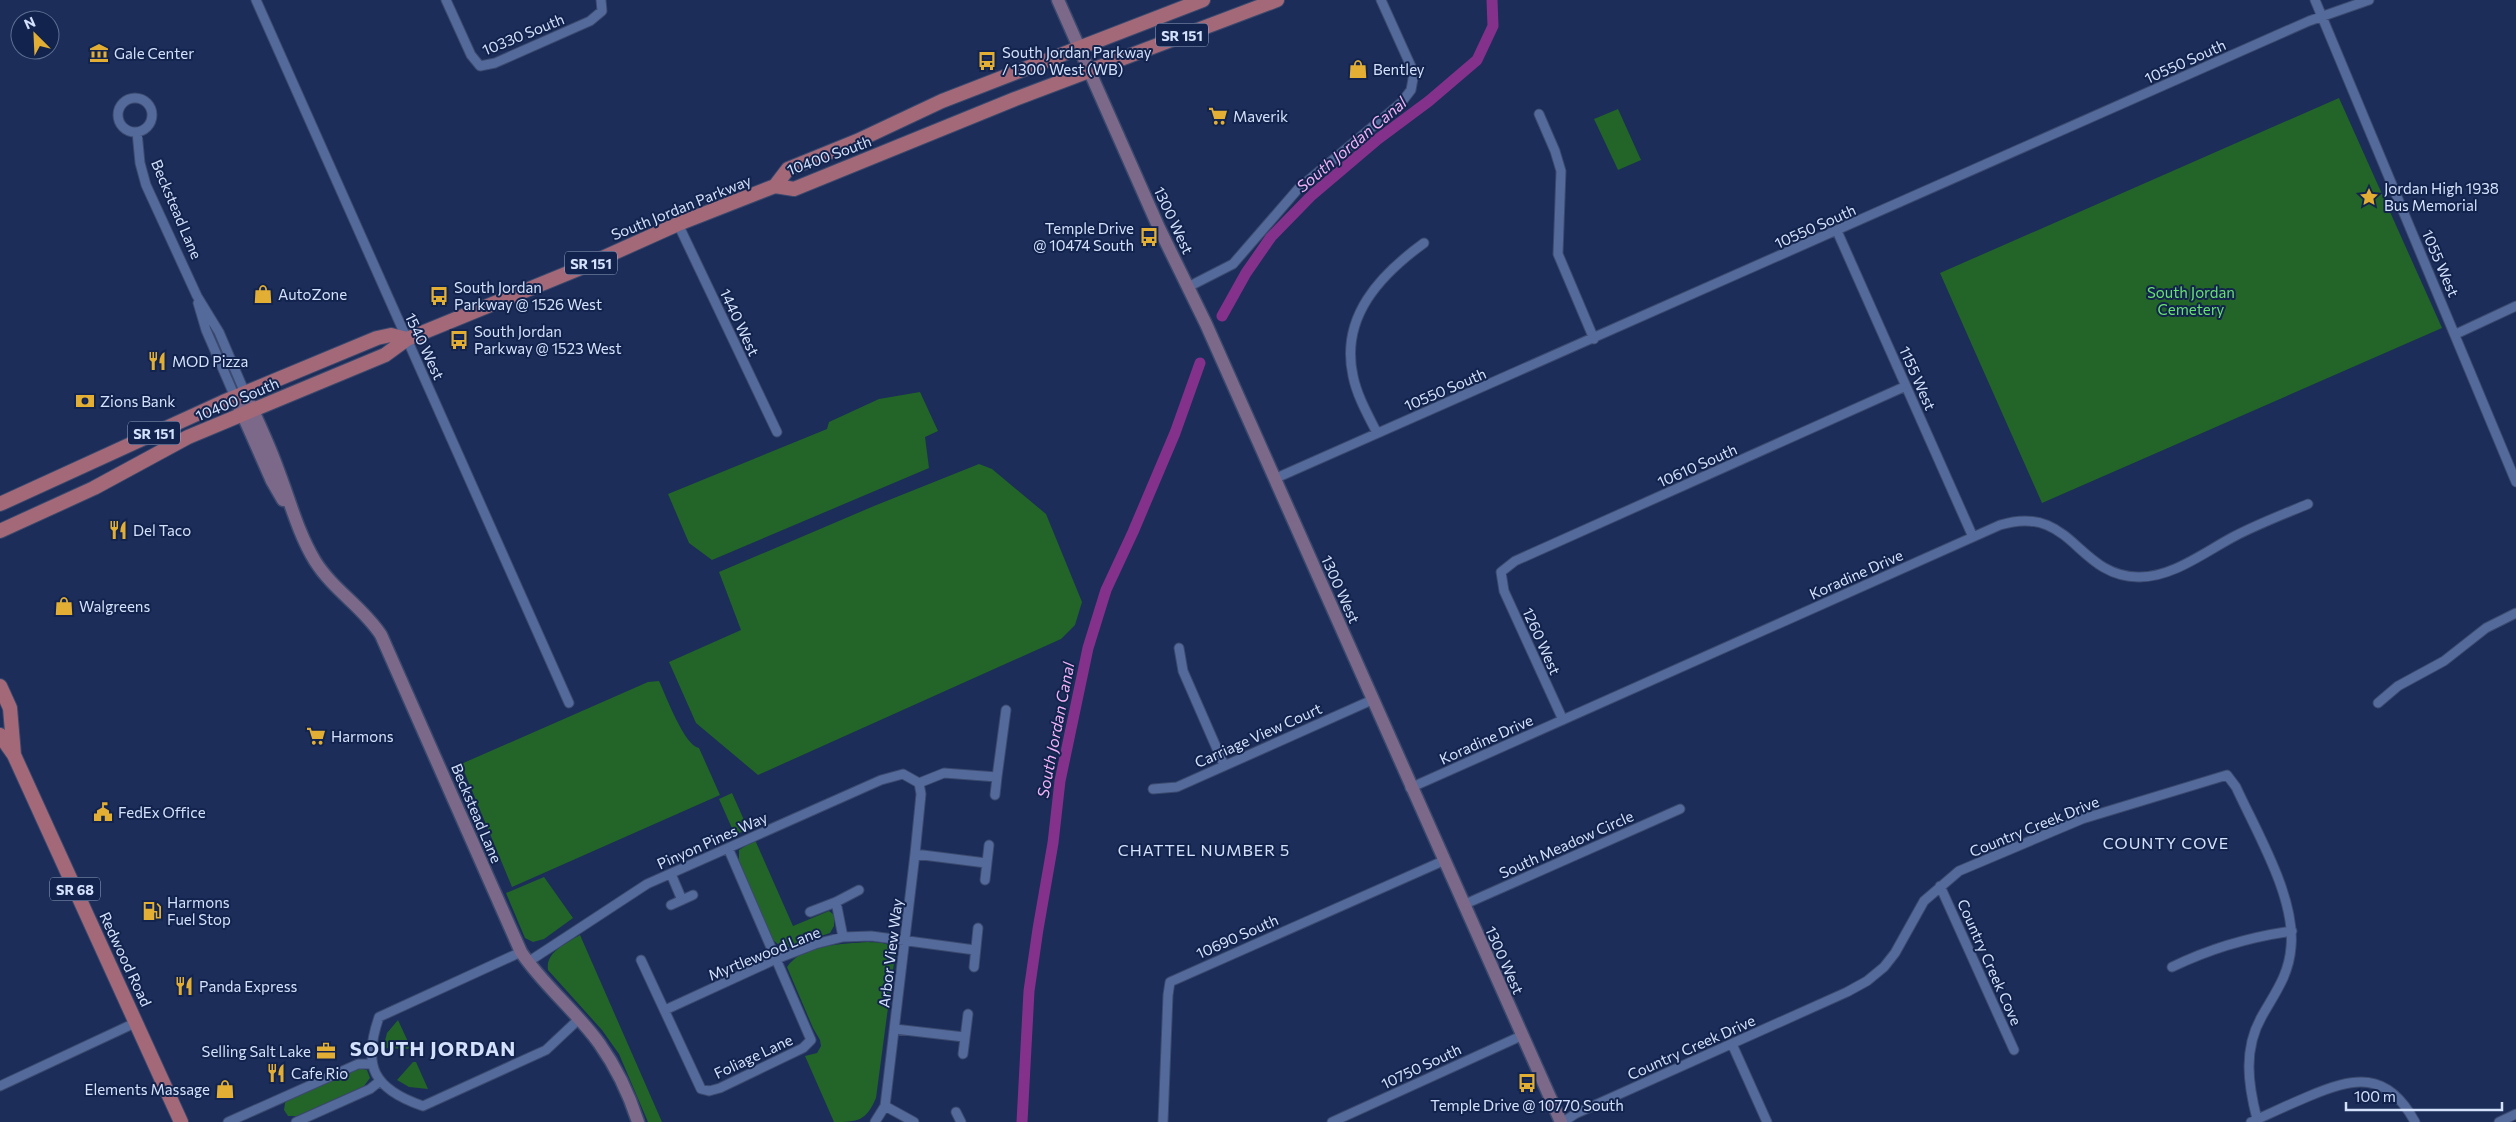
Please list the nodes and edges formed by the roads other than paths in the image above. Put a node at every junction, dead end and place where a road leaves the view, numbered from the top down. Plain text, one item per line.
1 (256, 0) edge
2 (446, 0) edge
3 (601, 0) edge
4 (1058, 0) edge
5 (1203, 0) edge
6 (1276, 0) edge
7 (1381, 0) edge
8 (2314, 0) edge
9 (2369, 0) edge
10 (2322, 16) junction
11 (1078, 48) junction
12 (1089, 71) junction
13 (1539, 114) dead end
14 (137, 132) dead end
15 (775, 186) junction
16 (678, 224) junction
17 (1837, 231) junction
18 (1424, 243) dead end
19 (1188, 287) junction
20 (2516, 306) edge
21 (2456, 334) junction
22 (377, 338) joint
23 (407, 339) junction
24 (1594, 339) junction
25 (1906, 386) junction
26 (240, 395) junction
27 (248, 411) junction
28 (777, 432) dead end
29 (1377, 433) junction
30 (1274, 479) junction
31 (2516, 482) edge
32 (0, 504) edge
33 (2308, 504) dead end
34 (0, 531) edge
35 (1973, 537) junction
36 (1501, 572) joint
37 (2516, 613) edge
38 (1179, 648) dead end
39 (0, 686) edge
40 (1372, 700) junction
41 (568, 703) dead end
42 (2378, 703) dead end
43 (1006, 710) dead end
44 (1563, 720) junction
45 (0, 735) edge
46 (14, 755) junction
47 (1224, 766) junction
48 (997, 777) junction
49 (919, 783) junction
50 (1410, 788) junction
51 (1153, 789) dead end
52 (995, 795) dead end
53 (1680, 809) dead end
54 (989, 845) dead end
55 (728, 848) junction
56 (915, 854) junction
57 (1443, 860) junction
58 (986, 863) junction
59 (671, 874) junction
60 (985, 880) dead end
61 (1940, 886) junction
62 (859, 890) dead end
63 (693, 895) dead end
64 (682, 900) junction
65 (836, 902) junction
66 (671, 905) dead end
67 (1463, 905) junction
68 (810, 912) dead end
69 (978, 928) dead end
70 (2292, 931) junction
71 (843, 937) junction
72 (906, 941) junction
73 (975, 950) junction
74 (525, 957) junction
75 (776, 959) junction
76 (641, 960) dead end
77 (2172, 966) dead end
78 (974, 967) dead end
79 (665, 1010) junction
80 (968, 1014) dead end
81 (578, 1019) junction
82 (137, 1022) junction
83 (895, 1029) junction
84 (1521, 1036) junction
85 (964, 1037) junction
86 (1732, 1044) junction
87 (2014, 1050) dead end
88 (963, 1054) dead end
89 (371, 1064) junction
90 (380, 1080) junction
91 (0, 1086) edge
92 (885, 1106) junction
93 (956, 1112) dead end
94 (2516, 1114) edge
95 (2254, 1121) edge
96 (180, 1122) edge
97 (228, 1122) edge
98 (296, 1122) edge
99 (638, 1122) edge
100 (874, 1122) edge
101 (914, 1122) edge
102 (960, 1122) edge
103 (1163, 1122) edge
104 (1332, 1122) edge
105 (1562, 1122) edge
106 (1767, 1122) edge
107 (2415, 1122) edge
108 (2498, 1122) edge

1 - 23 street, 1540 West
2 - 3 street, 10330 South
4 - 11 street, 1300 West
5 - 11 main road, 10400 South / SR 151
6 - 12 main road, 10400 South / SR 151
7 - 19 street
8 - 10 street, 1055 West
9 - 10 street, 10550 South
10 - 17 street, 10550 South
10 - 21 street, 1055 West
11 - 12 street, 1300 West
11 - 15 main road, 10400 South / SR 151
12 - 15 main road, 10400 South / SR 151
12 - 19 street, 1300 West
13 - 24 street
14 - 26 street, Beckstead Lane
15 - 16 main road, South Jordan Parkway / SR 151
16 - 23 main road, South Jordan Parkway / SR 151
16 - 28 street, 1440 West
17 - 24 street, 10550 South
17 - 25 street, 1155 West
18 - 29 street
19 - 30 street, 1300 West
20 - 21 street
21 - 31 street, 1055 West
22 - 23 main road, South Jordan Parkway / SR 151
22 - 26 main road, 10400 South / SR 151
23 - 27 main road, 10400 South / SR 151
23 - 41 street, 1540 West
24 - 29 street, 10550 South
25 - 35 street, 1155 West
25 - 36 street, 10610 South
26 - 27 street, Beckstead Lane
26 - 32 main road, 10400 South / SR 151
27 - 34 main road, 10400 South / SR 151
27 - 74 street, Beckstead Lane
29 - 30 street, 10550 South
30 - 40 street, 1300 West
33 - 35 street, Koradine Drive
35 - 44 street, Koradine Drive
36 - 44 street, 1260 West
37 - 42 street
38 - 47 street
39 - 46 main road, Redwood Road / SR 68
40 - 47 street, Carriage View Court
40 - 50 street, 1300 West
43 - 48 street
44 - 50 street, Koradine Drive
45 - 46 main road, Redwood Road / SR 68
46 - 82 main road, Redwood Road / SR 68
47 - 51 street, Carriage View Court
48 - 49 street
48 - 52 street
49 - 55 street, Pinyon Pines Way
49 - 56 street, Arbor View Way
50 - 57 street, 1300 West
53 - 67 street, South Meadow Circle
54 - 58 street
55 - 59 street, Pinyon Pines Way
55 - 75 street
56 - 58 street
56 - 72 street, Arbor View Way
57 - 67 street, 1300 West
57 - 103 street, 10690 South
58 - 60 street
59 - 64 street
59 - 74 street, Pinyon Pines Way
61 - 70 street, Country Creek Drive
61 - 86 street, Country Creek Drive
61 - 87 street, Country Creek Cove
62 - 65 street
63 - 64 street
64 - 66 street
65 - 68 street
65 - 71 street
67 - 84 street, 1300 West
69 - 73 street
70 - 77 street
70 - 95 street, Country Creek Drive
71 - 72 street, Myrtlewood Lane
71 - 75 street, Myrtlewood Lane
72 - 73 street, Myrtlewood Lane
72 - 83 street, Arbor View Way
73 - 78 street
74 - 81 street, Beckstead Lane
74 - 89 street, Pinyon Pines Way
75 - 79 street, Myrtlewood Lane
75 - 79 street, Foliage Lane
76 - 79 street
80 - 85 street
81 - 90 street
81 - 99 street, Beckstead Lane
82 - 91 street
82 - 96 main road, Redwood Road / SR 68
83 - 85 street
83 - 92 street, Arbor View Way
84 - 104 street, 10750 South
84 - 105 street, 1300 West
85 - 88 street
86 - 105 street, Country Creek Drive
86 - 106 street
89 - 90 street
89 - 97 street
90 - 98 street
92 - 100 street, Arbor View Way
92 - 101 street
93 - 102 street
94 - 108 street
95 - 107 street

